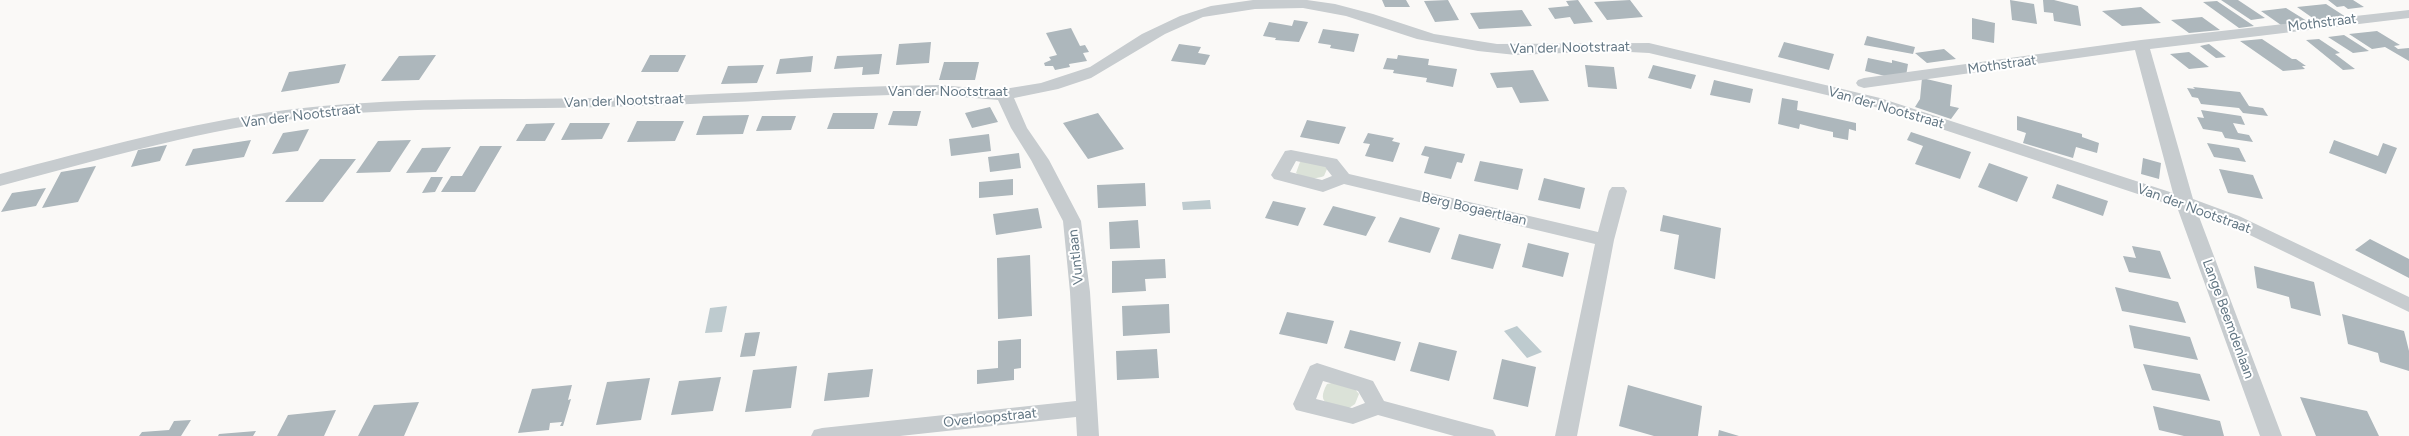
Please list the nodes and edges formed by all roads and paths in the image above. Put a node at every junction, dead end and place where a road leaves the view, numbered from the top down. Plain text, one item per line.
1 (2409, 14) edge
2 (2141, 44) junction
3 (1864, 84) dead end
4 (1004, 94) junction
5 (1343, 178) dead end
6 (0, 180) edge
7 (1618, 191) dead end
8 (2185, 203) junction
9 (1605, 240) junction
10 (2409, 305) edge
11 (1377, 407) dead end
12 (1087, 408) junction
13 (822, 436) edge
14 (1088, 436) edge
15 (1485, 436) edge
16 (1566, 436) edge
17 (2271, 436) edge

1 - 2 street, Mothstraat
2 - 3 street, Mothstraat
2 - 8 street
4 - 6 street, Van der Nootstraat
4 - 8 street, Van der Nootstraat
4 - 12 street, Vuntlaan
5 - 9 street, Berg Bogaertlaan
7 - 9 street
8 - 10 street, Van der Nootstraat
8 - 17 street, Lange Beemdenlaan
9 - 16 street
11 - 15 street
12 - 13 street, Overloopstraat
12 - 14 street, Vuntlaan

